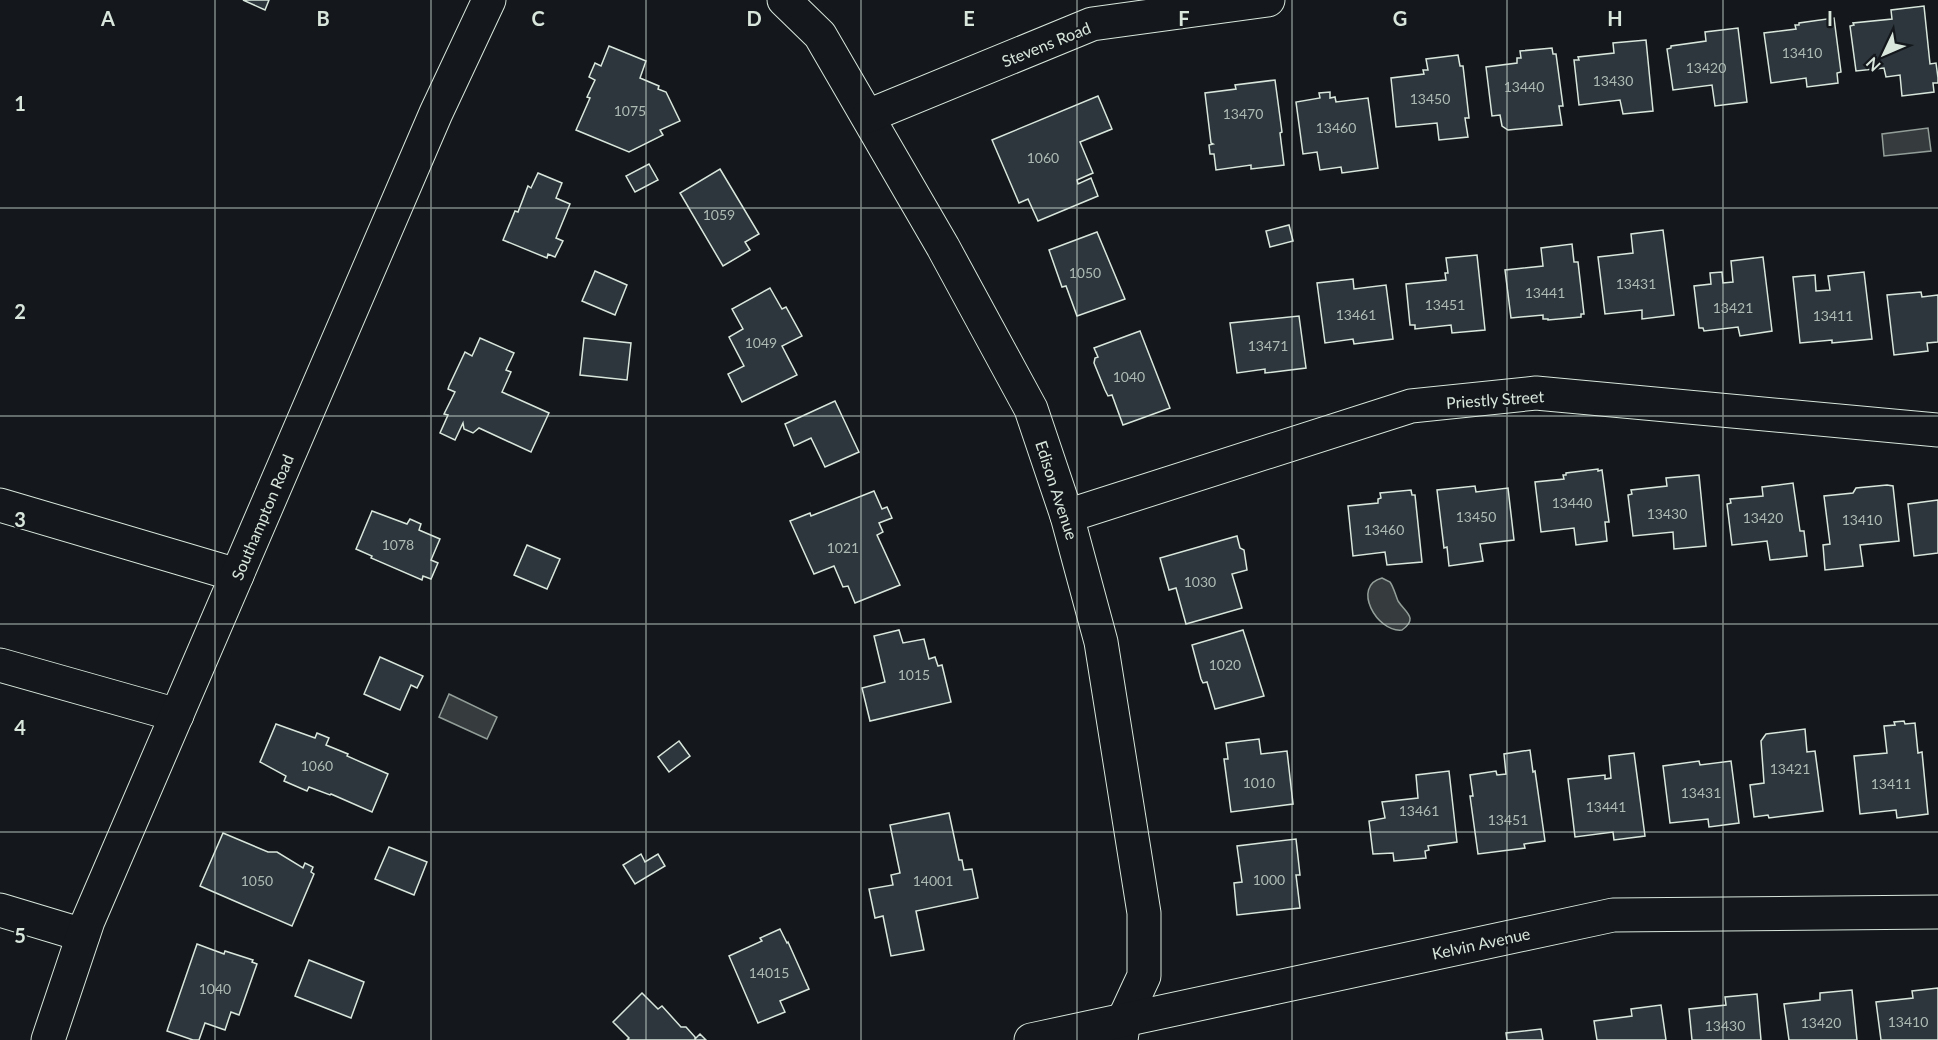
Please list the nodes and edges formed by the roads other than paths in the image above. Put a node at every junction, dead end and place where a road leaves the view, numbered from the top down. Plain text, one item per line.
1 (489, 0) edge
2 (784, 0) edge
3 (1268, 0) edge
4 (868, 116) junction
5 (1938, 430) edge
6 (0, 505) edge
7 (1067, 516) junction
8 (237, 575) junction
9 (0, 665) edge
10 (177, 715) junction
11 (0, 910) edge
12 (1938, 912) edge
13 (83, 935) junction
14 (1122, 1030) edge
15 (48, 1040) edge
16 (1031, 1040) edge

1 - 8 street, Southampton Road
2 - 4 street, Edison Avenue
3 - 4 street, Stevens Road
4 - 7 street, Edison Avenue
5 - 7 street, Priestly Street
6 - 8 street
7 - 14 street, Edison Avenue
8 - 10 street, Southampton Road
9 - 10 street
10 - 13 street, Southampton Road
11 - 13 street
12 - 14 street, Kelvin Avenue
13 - 15 street, Southampton Road
14 - 16 street, Kelvin Avenue

